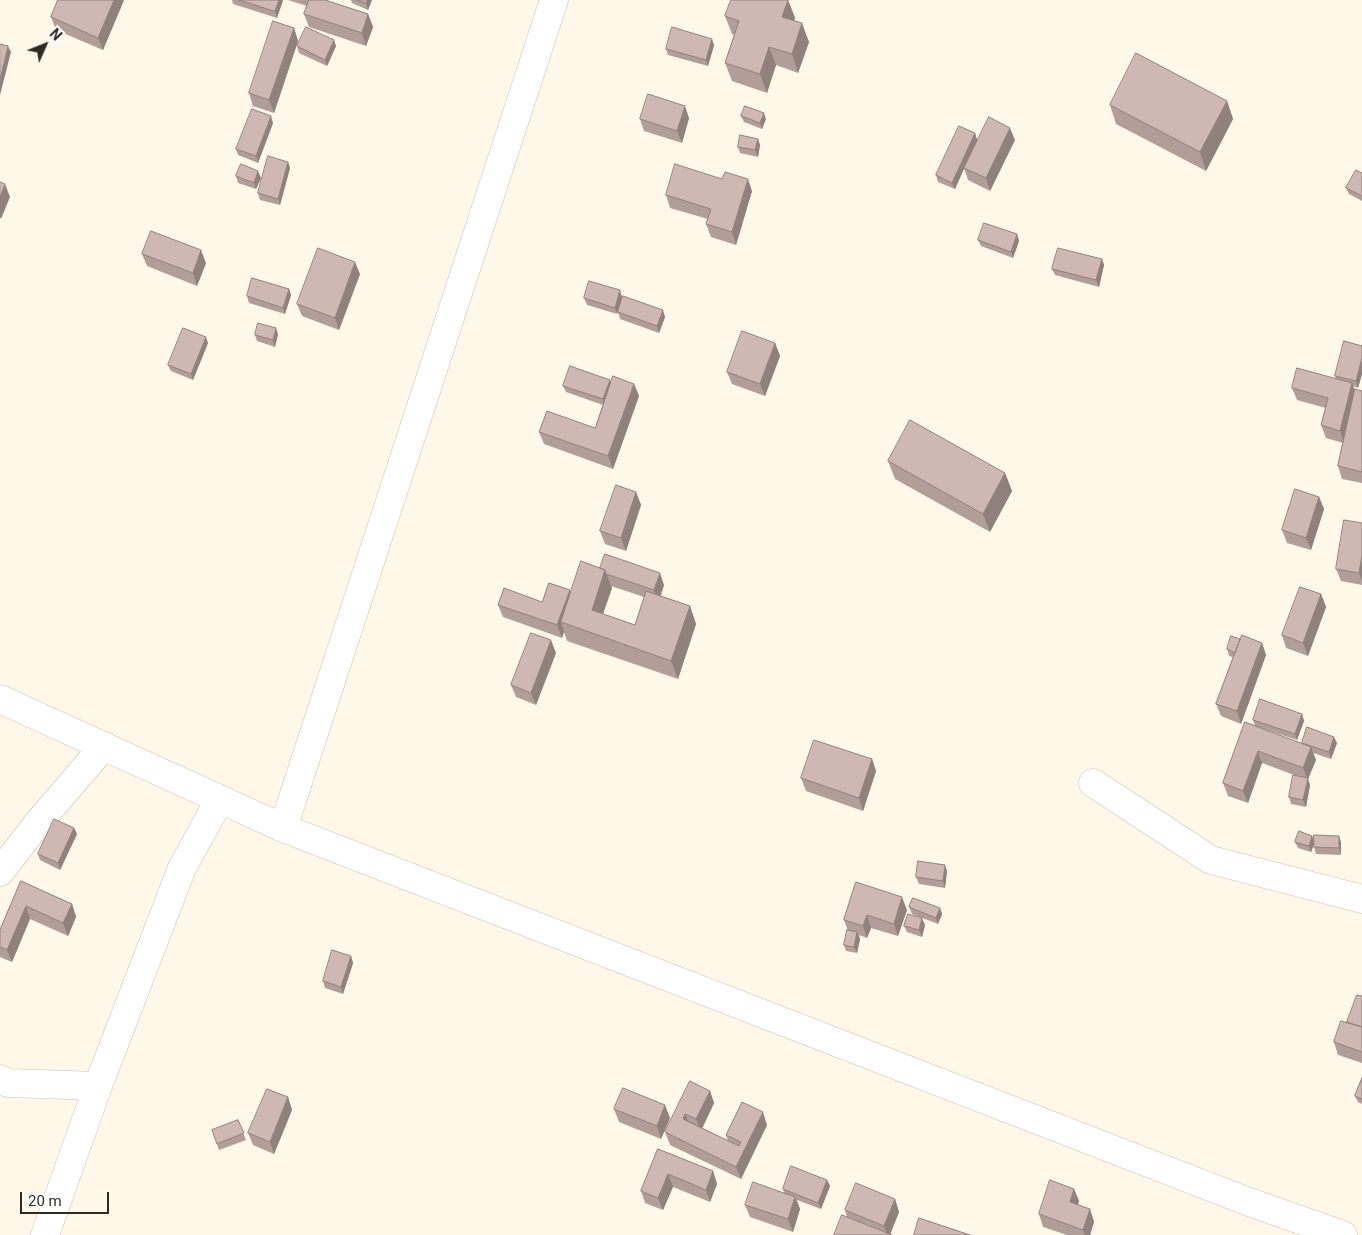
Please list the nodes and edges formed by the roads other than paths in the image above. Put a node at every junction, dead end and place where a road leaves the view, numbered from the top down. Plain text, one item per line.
1 (554, 0) edge
2 (0, 699) edge
3 (104, 746) junction
4 (1093, 783) dead end
5 (220, 798) junction
6 (284, 828) junction
7 (0, 872) edge
8 (1362, 899) edge
9 (0, 1079) edge
10 (98, 1086) junction
11 (45, 1235) edge
12 (1343, 1235) edge

1 - 6 street
2 - 3 street
3 - 5 street
3 - 7 street
4 - 8 street
5 - 6 street
5 - 10 street
6 - 12 street
9 - 10 street
10 - 11 street

